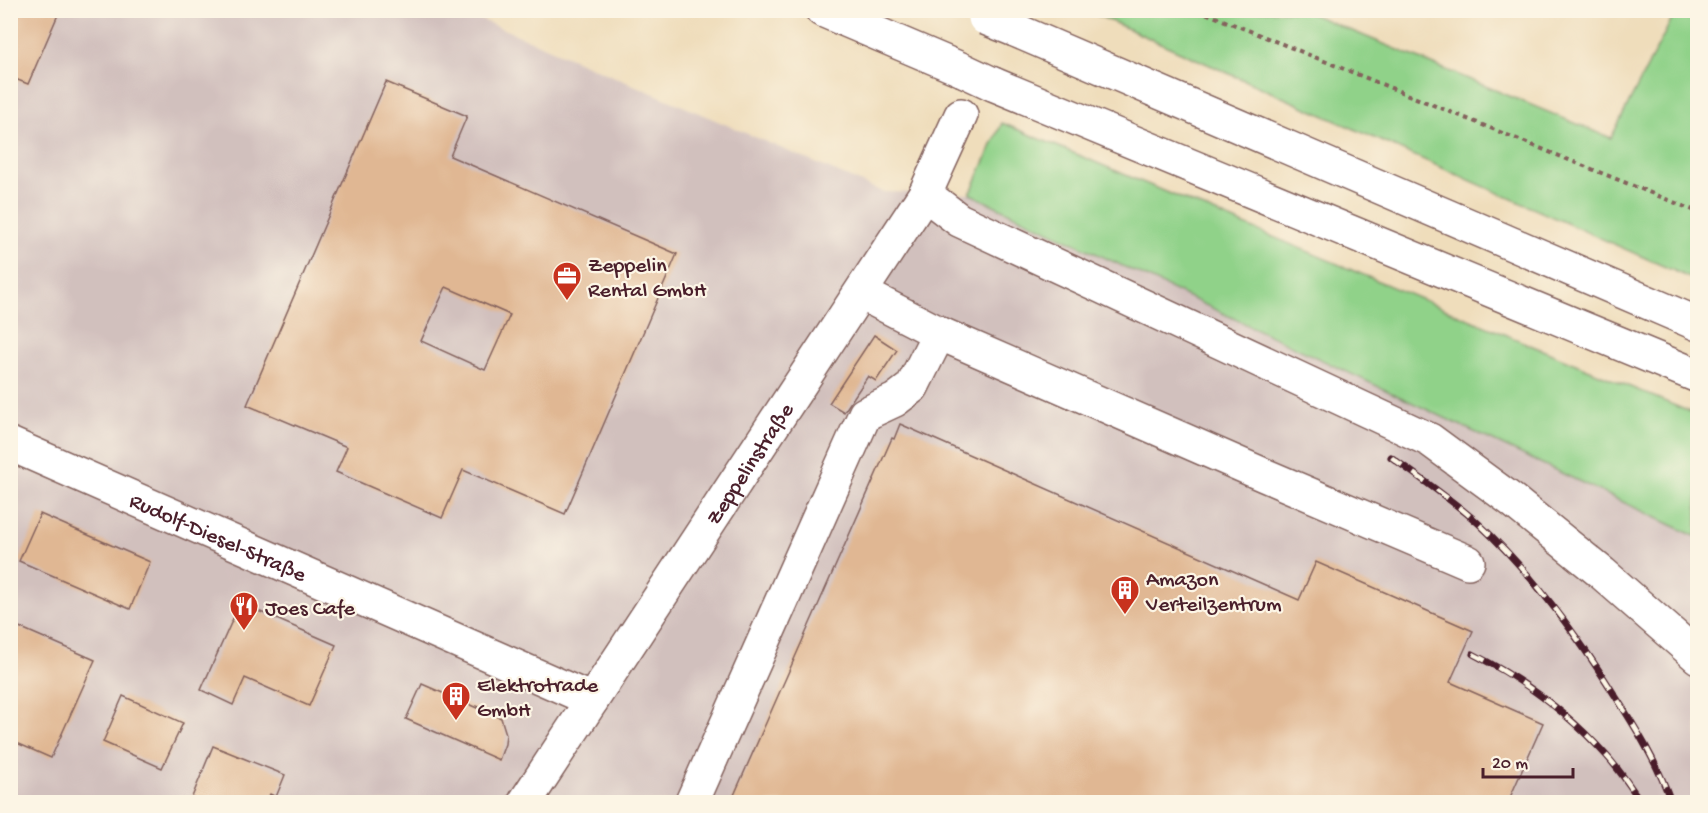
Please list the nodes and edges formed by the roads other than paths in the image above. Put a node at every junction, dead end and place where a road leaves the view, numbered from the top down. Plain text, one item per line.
1 (822, 10) edge
2 (977, 14) edge
3 (961, 115) dead end
4 (925, 194) junction
5 (861, 293) junction
6 (1698, 324) edge
7 (939, 333) junction
8 (1698, 376) edge
9 (10, 444) edge
10 (1468, 562) dead end
11 (1698, 657) edge
12 (592, 700) junction
13 (525, 802) edge
14 (692, 802) edge

1 - 8 main road, bridge
2 - 6 main road, bridge
3 - 4 main road, Zeppelinstraße
4 - 5 main road, Zeppelinstraße
4 - 11 main road
5 - 7 main road
5 - 12 main road, Zeppelinstraße
7 - 10 main road
7 - 14 main road
9 - 12 main road, Rudolf-Diesel-Straße
12 - 13 main road, Zeppelinstraße

